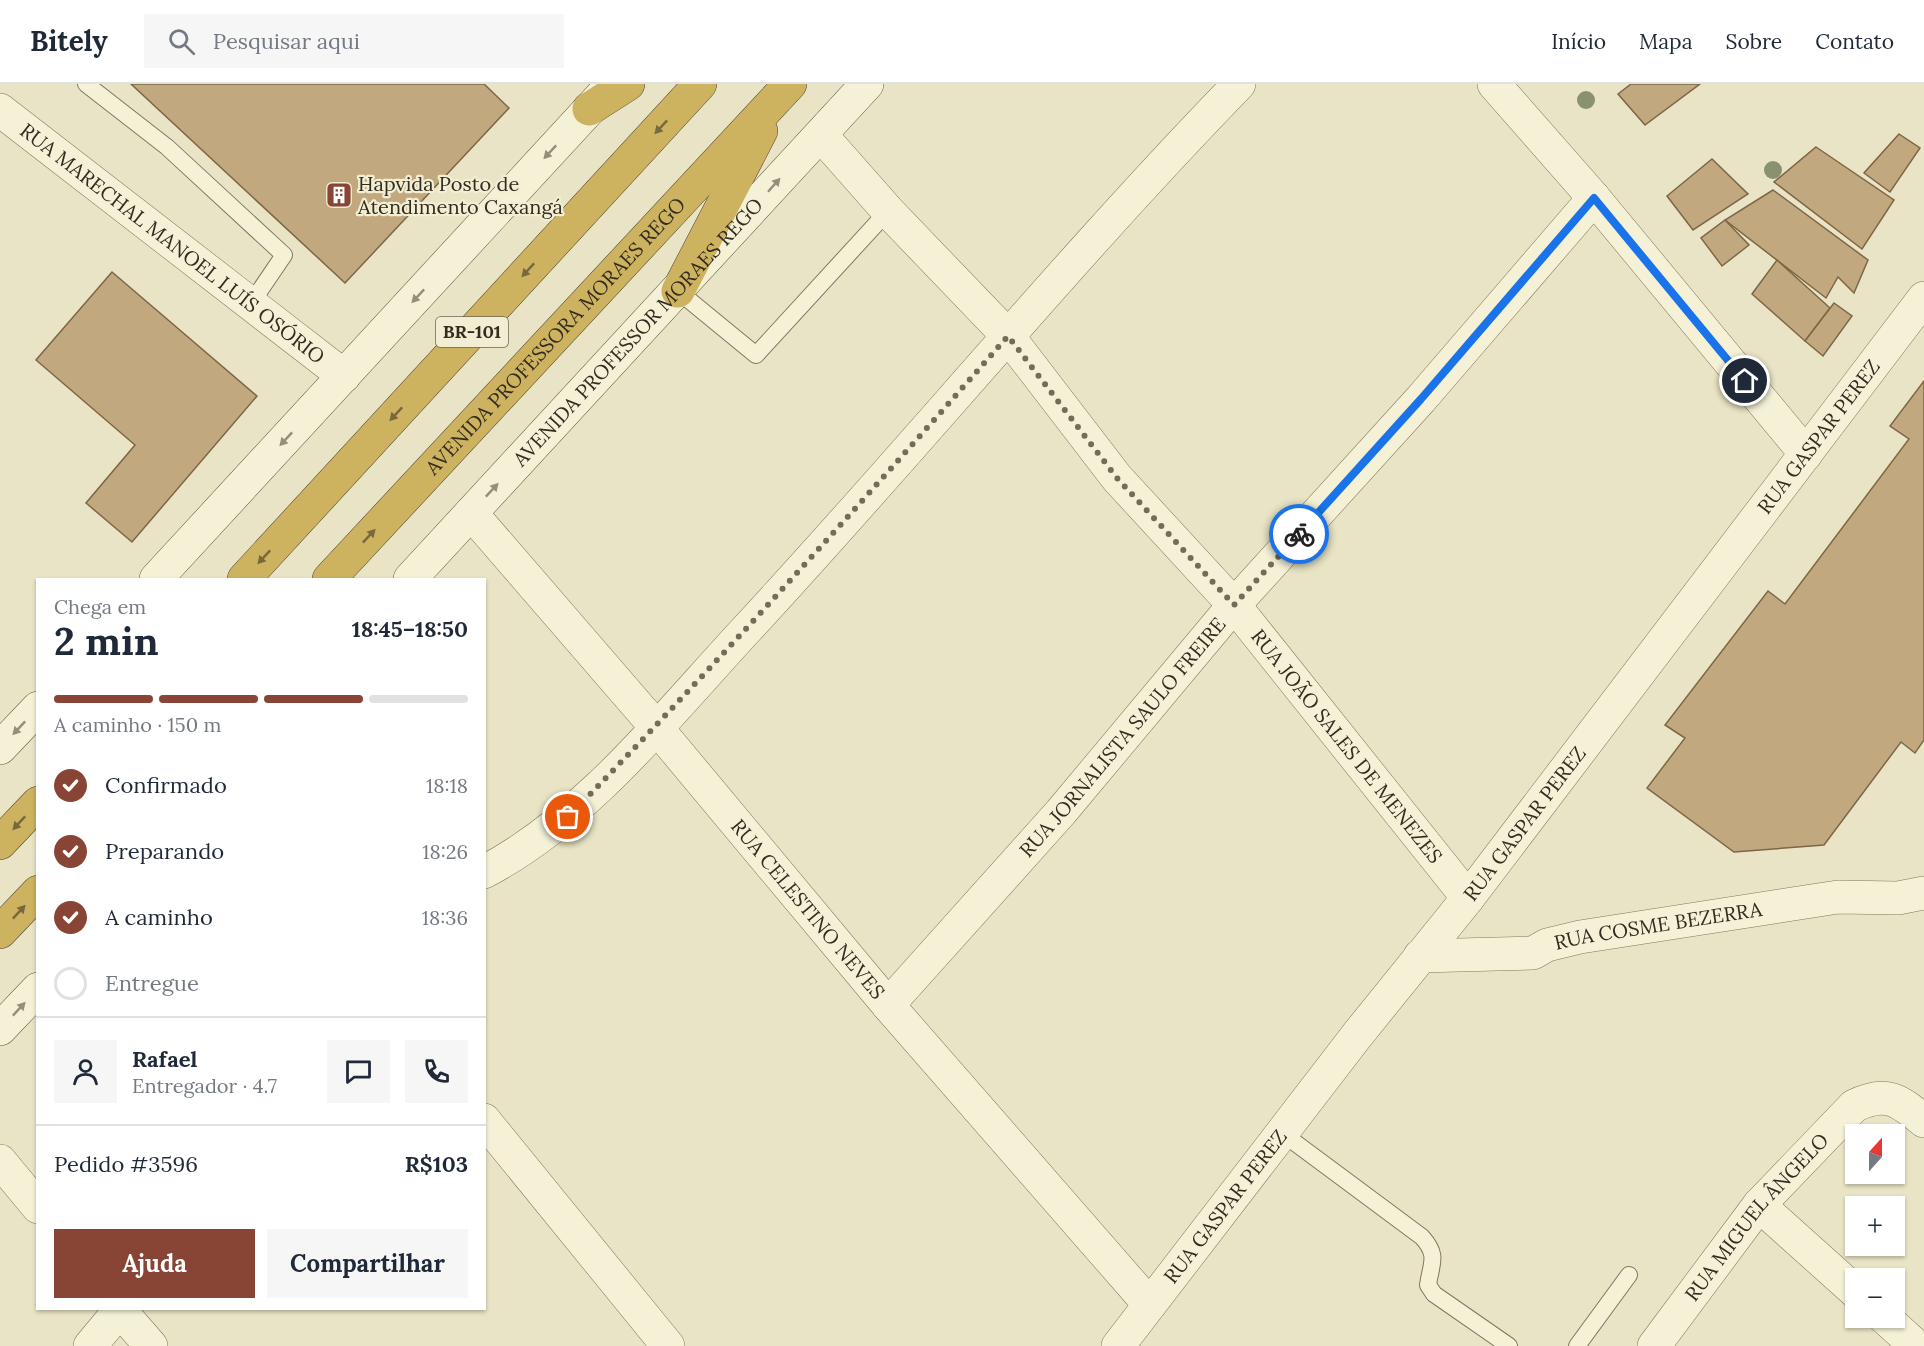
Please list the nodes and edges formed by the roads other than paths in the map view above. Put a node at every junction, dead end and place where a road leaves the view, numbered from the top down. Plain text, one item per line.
1 (86, 84) edge
2 (613, 84) edge
3 (628, 84) edge
4 (700, 84) edge
5 (867, 84) edge
6 (1239, 84) edge
7 (1494, 84) edge
8 (785, 90) edge
9 (589, 109) junction
10 (0, 110) edge
11 (821, 135) junction
12 (1594, 198) junction
13 (888, 211) junction
14 (678, 291) junction
15 (1924, 298) edge
16 (250, 304) junction
17 (1008, 336) junction
18 (344, 376) junction
19 (1806, 454) junction
20 (471, 513) junction
21 (157, 578) edge
22 (245, 578) edge
23 (330, 578) edge
24 (411, 578) edge
25 (1234, 605) junction
26 (36, 710) edge
27 (656, 727) junction
28 (0, 748) edge
29 (36, 805) edge
30 (0, 843) edge
31 (486, 871) edge
32 (36, 894) edge
33 (1911, 896) edge
34 (1468, 898) junction
35 (0, 932) edge
36 (1420, 956) junction
37 (36, 991) edge
38 (888, 1005) junction
39 (0, 1029) edge
40 (1924, 1121) edge
41 (486, 1122) edge
42 (1282, 1133) junction
43 (0, 1161) edge
44 (36, 1205) edge
45 (1759, 1205) junction
46 (1629, 1275) dead end
47 (1845, 1282) edge
48 (1149, 1304) junction
49 (118, 1310) edge
50 (120, 1310) edge
51 (1896, 1328) edge
52 (90, 1346) edge
53 (151, 1346) edge
54 (668, 1346) edge
55 (1118, 1346) edge
56 (1509, 1346) edge
57 (1577, 1346) edge
58 (1654, 1346) edge
59 (1916, 1346) edge

1 - 16 lane
2 - 9 street
3 - 9 highway
4 -> 22 highway, BR-101
5 - 11 street, AVENIDA PROFESSOR MORAES REGO
6 - 17 street
7 - 12 street
8 - 14 highway
23 -> 8 highway, AVENIDA PROFESSORA MORAES REGO / BR-101
9 -> 18 street
10 - 16 street, RUA MARECHAL MANOEL LUÍS OSÓRIO
11 - 13 street, RUA JOÃO SALES DE MENEZES
14 -> 11 street, AVENIDA PROFESSOR MORAES REGO
12 - 19 street
12 - 25 street, RUA JORNALISTA SAULO FREIRE
13 - 14 lane
13 - 17 street, RUA JOÃO SALES DE MENEZES
20 -> 14 street, AVENIDA PROFESSOR MORAES REGO
15 - 19 street, RUA GASPAR PEREZ
16 - 18 street, RUA MARECHAL MANOEL LUÍS OSÓRIO
17 - 25 street, RUA JOÃO SALES DE MENEZES
17 - 27 street
18 -> 21 street
19 - 34 street, RUA GASPAR PEREZ
20 - 24 street, AVENIDA PROFESSOR MORAES REGO
20 - 27 street, RUA CELESTINO NEVES
25 - 34 street, RUA JOÃO SALES DE MENEZES
25 - 38 street, RUA JORNALISTA SAULO FREIRE
26 -> 28 street
27 - 31 street
27 - 38 street, RUA CELESTINO NEVES
29 -> 30 highway
35 -> 32 highway
33 - 36 street, RUA COSME BEZERRA
34 - 36 street, RUA GASPAR PEREZ
36 - 42 street, RUA GASPAR PEREZ
39 -> 37 street
38 - 48 street, RUA CELESTINO NEVES
40 - 45 street, RUA MIGUEL ÂNGELO
41 - 54 street
42 - 48 street, RUA GASPAR PEREZ
42 - 56 lane
43 - 44 street
45 - 47 street
45 - 58 street, RUA MIGUEL ÂNGELO
46 - 57 lane
48 - 55 street, RUA GASPAR PEREZ
49 - 52 street
50 - 53 street
51 - 59 street

